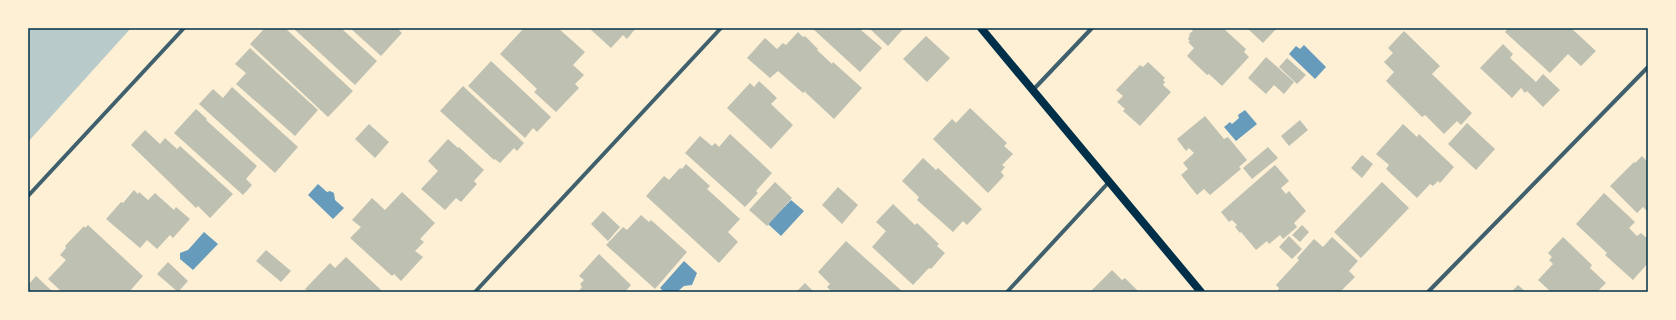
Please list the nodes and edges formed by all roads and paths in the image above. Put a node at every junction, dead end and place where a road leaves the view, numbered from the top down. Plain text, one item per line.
1 (184, 28) edge
2 (721, 28) edge
3 (981, 28) edge
4 (1092, 28) edge
5 (1648, 67) edge
6 (1033, 90) junction
7 (1109, 182) junction
8 (28, 196) edge
9 (475, 292) edge
10 (1007, 292) edge
11 (1201, 292) edge
12 (1428, 292) edge

1 - 8 street
2 - 9 street
3 - 6 main road
4 - 6 street
5 - 12 street
6 - 7 main road
7 - 10 street
7 - 11 main road

